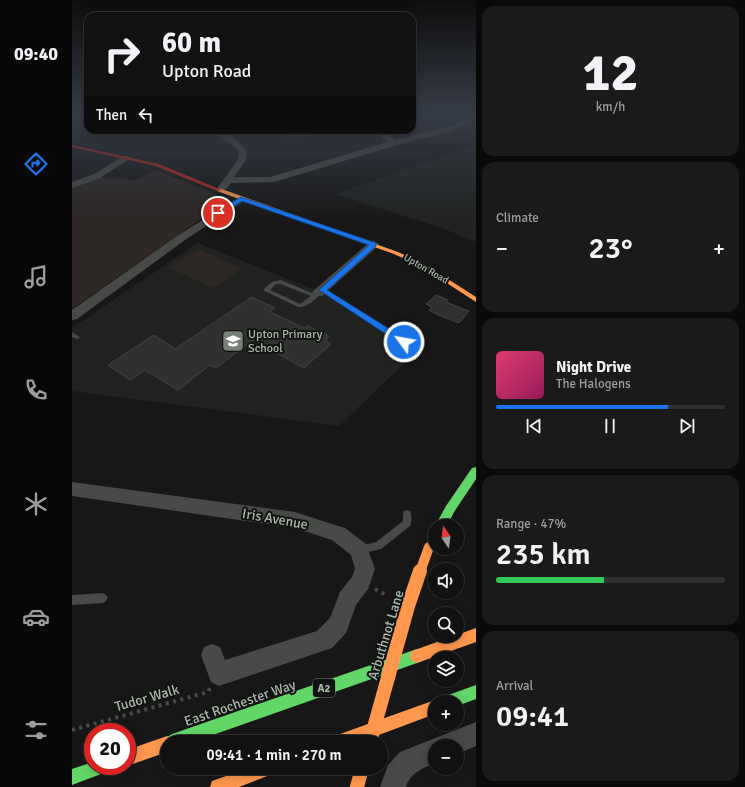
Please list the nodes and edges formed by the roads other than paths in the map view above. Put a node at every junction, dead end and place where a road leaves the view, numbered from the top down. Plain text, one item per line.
1 (89, 150) edge
2 (241, 150) edge
3 (372, 150) edge
4 (127, 158) junction
5 (229, 180) junction
6 (72, 185) edge
7 (219, 190) junction
8 (241, 199) junction
9 (374, 244) junction
10 (319, 293) junction
11 (476, 300) edge
12 (72, 316) edge
13 (404, 342) dead end
14 (476, 471) edge
15 (72, 489) edge
16 (407, 514) dead end
17 (445, 519) edge
18 (359, 550) junction
19 (428, 550) edge
20 (103, 598) dead end
21 (72, 600) edge
22 (476, 635) edge
23 (212, 655) dead end
24 (476, 692) edge
25 (464, 696) edge
26 (428, 710) edge
27 (476, 734) edge
28 (192, 735) edge
29 (359, 735) edge
30 (372, 735) edge
31 (464, 739) edge
32 (160, 746) edge
33 (428, 753) edge
34 (136, 755) edge
35 (84, 773) edge
36 (251, 775) edge
37 (360, 775) edge
38 (72, 777) edge
39 (218, 787) edge
40 (357, 787) edge
41 (394, 787) edge

1 - 4 main road, Upton Road
2 - 5 street
3 - 5 street
4 - 6 street
4 - 7 main road, Upton Road
5 - 7 street
7 - 8 main road, Upton Road
8 - 9 main road, Upton Road
8 - 12 street
9 - 10 street
9 - 11 main road, Upton Road
10 - 10 lane
10 - 13 lane
14 - 17 main road
15 - 18 street, Iris Avenue
16 - 18 lane
18 - 23 street
19 - 30 main road, Arbuthnot Lane, bridge
20 - 21 lane
22 - 28 main road, East Rochester Way / A2
24 - 25 main road
26 - 29 main road
27 - 31 street
32 - 34 main road
33 - 41 street
35 - 38 main road
36 - 39 main road
37 - 40 main road, bridge

